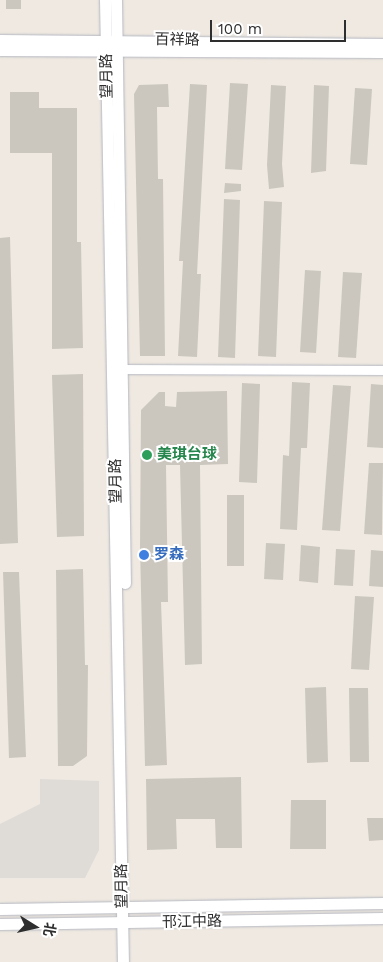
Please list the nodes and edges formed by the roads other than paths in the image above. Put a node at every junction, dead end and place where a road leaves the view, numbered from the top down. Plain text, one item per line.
1 (105, 0) edge
2 (116, 0) edge
3 (0, 40) edge
4 (383, 44) edge
5 (111, 45) junction
6 (0, 50) edge
7 (383, 52) edge
8 (122, 369) junction
9 (383, 370) edge
10 (383, 903) edge
11 (126, 907) junction
12 (0, 909) edge
13 (383, 918) edge
14 (127, 923) junction
15 (0, 924) edge
16 (123, 962) edge
17 (131, 962) edge

1 - 5 street, 望月路
2 - 5 street, 望月路
3 - 5 street, 百祥路
4 - 5 street, 百祥路
5 - 6 street, 百祥路
5 - 7 street, 百祥路
5 - 8 street, 望月路
5 - 11 street, 望月路
8 - 9 street
8 - 11 street, 望月路
10 - 11 street, 邗江中路
11 - 12 street, 邗江中路
11 - 14 street, 望月路
13 - 14 street, 邗江中路
14 - 15 street, 邗江中路
14 - 16 street, 望月路
14 - 17 street, 望月路

